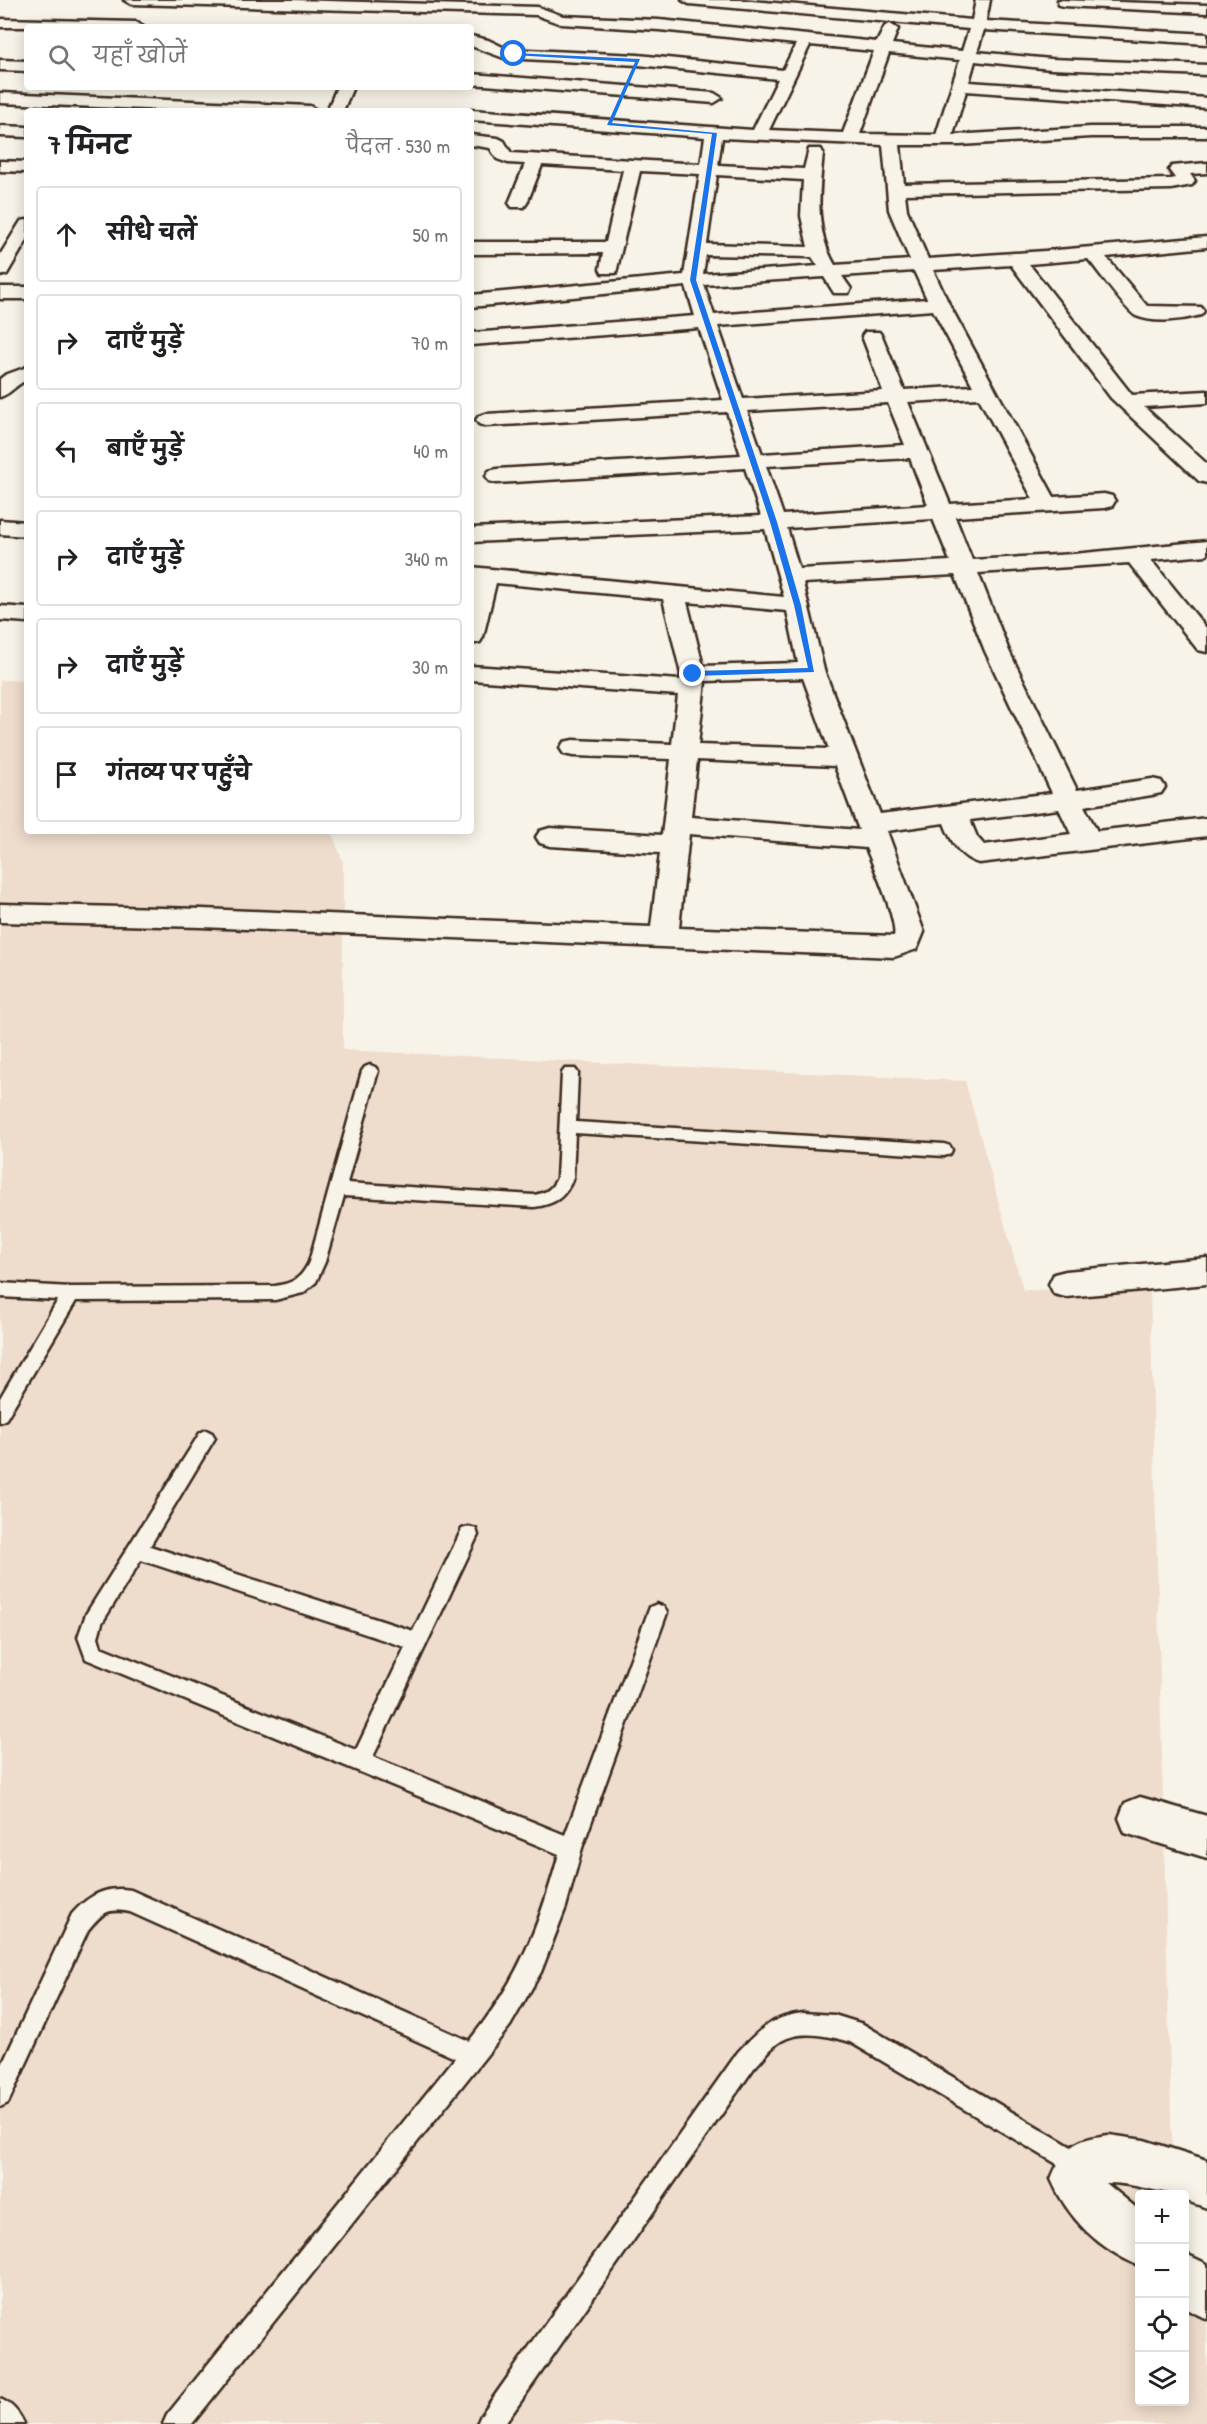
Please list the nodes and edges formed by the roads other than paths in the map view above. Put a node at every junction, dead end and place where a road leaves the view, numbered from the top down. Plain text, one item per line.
1 (131, 0) edge
2 (689, 0) edge
3 (903, 0) edge
4 (983, 0) edge
5 (169, 1) edge
6 (1060, 1) edge
7 (1149, 3) edge
8 (284, 4) junction
9 (670, 8) dead end
10 (1207, 9) edge
11 (895, 16) junction
12 (167, 18) dead end
13 (274, 20) dead end
14 (0, 23) edge
15 (34, 24) edge
16 (659, 25) junction
17 (978, 25) junction
18 (1207, 39) edge
19 (805, 40) junction
20 (474, 42) edge
21 (883, 47) junction
22 (969, 56) junction
23 (638, 60) junction
24 (1051, 64) junction
25 (0, 65) edge
26 (24, 66) edge
27 (1207, 70) edge
28 (788, 75) junction
29 (474, 79) edge
30 (960, 86) junction
31 (344, 90) edge
32 (624, 90) junction
33 (1049, 93) junction
34 (0, 98) edge
35 (714, 98) dead end
36 (1207, 103) edge
37 (238, 108) edge
38 (336, 108) edge
39 (474, 116) edge
40 (609, 124) junction
41 (0, 131) edge
42 (24, 132) edge
43 (714, 133) junction
44 (759, 134) junction
45 (1049, 134) junction
46 (816, 136) junction
47 (1204, 136) edge
48 (850, 138) junction
49 (474, 140) edge
50 (891, 140) junction
51 (943, 140) junction
52 (535, 160) junction
53 (0, 166) edge
54 (632, 166) junction
55 (24, 167) edge
56 (1207, 168) edge
57 (709, 170) junction
58 (812, 176) junction
59 (895, 189) junction
60 (787, 197) dead end
61 (810, 198) junction
62 (519, 203) dead end
63 (922, 209) dead end
64 (898, 210) junction
65 (17, 237) edge
66 (1207, 242) edge
67 (614, 247) junction
68 (474, 248) edge
69 (698, 249) junction
70 (819, 252) junction
71 (1093, 253) junction
72 (1016, 259) junction
73 (921, 265) junction
74 (0, 270) edge
75 (832, 272) junction
76 (693, 280) junction
77 (604, 288) junction
78 (0, 292) edge
79 (24, 293) edge
80 (474, 301) edge
81 (1193, 302) edge
82 (939, 304) junction
83 (854, 311) junction
84 (707, 320) junction
85 (1207, 329) edge
86 (872, 336) dead end
87 (474, 339) edge
88 (986, 391) junction
89 (897, 396) junction
90 (1207, 397) edge
91 (1127, 402) junction
92 (735, 405) junction
93 (486, 420) dead end
94 (918, 451) junction
95 (754, 461) junction
96 (498, 476) dead end
97 (1207, 476) edge
98 (1104, 501) dead end
99 (1047, 505) junction
100 (942, 512) junction
101 (774, 522) junction
102 (0, 527) edge
103 (24, 530) edge
104 (474, 535) edge
105 (1207, 548) edge
106 (1135, 555) junction
107 (964, 567) junction
108 (479, 575) edge
109 (790, 577) junction
110 (673, 593) junction
111 (798, 605) junction
112 (0, 613) edge
113 (474, 614) edge
114 (24, 615) edge
115 (1207, 645) edge
116 (812, 670) junction
117 (474, 674) edge
118 (693, 681) junction
119 (573, 748) dead end
120 (685, 753) junction
121 (846, 758) junction
122 (1152, 787) dead end
123 (1066, 800) junction
124 (954, 814) junction
125 (1207, 827) edge
126 (874, 832) junction
127 (676, 835) junction
128 (550, 837) dead end
129 (1088, 842) junction
130 (0, 914) edge
131 (664, 938) junction
132 (370, 1071) dead end
133 (570, 1073) dead end
134 (567, 1126) junction
135 (944, 1150) dead end
136 (338, 1189) junction
137 (1207, 1271) edge
138 (1066, 1284) dead end
139 (0, 1290) edge
140 (71, 1294) junction
141 (0, 1414) edge
142 (206, 1438) dead end
143 (469, 1535) dead end
144 (137, 1550) junction
145 (657, 1613) dead end
146 (418, 1642) junction
147 (360, 1763) junction
148 (1140, 1818) dead end
149 (1207, 1837) edge
150 (571, 1848) junction
151 (473, 2054) junction
152 (0, 2095) edge
153 (1083, 2166) junction
154 (1207, 2184) edge
155 (1135, 2238) edge
156 (1189, 2280) edge
157 (1207, 2294) edge
158 (0, 2412) edge
159 (11, 2424) edge
160 (176, 2424) edge
161 (490, 2424) edge

1 - 5 street
2 - 11 street
3 - 11 street
4 - 17 street
5 - 8 street
5 - 12 street
6 - 7 street
7 - 10 street
8 - 13 street
8 - 16 street
9 - 16 street
11 - 17 street
11 - 21 street
14 - 15 street
16 - 19 street
16 - 23 street
17 - 18 street
17 - 22 street
19 - 21 street
19 - 28 street
20 - 23 street
21 - 22 street
21 - 48 street
22 - 24 street
22 - 30 street
23 - 28 street
23 - 32 street
24 - 27 street
24 - 33 street
25 - 26 street
28 - 44 street
29 - 32 street
30 - 33 street
30 - 51 street
31 - 38 street
32 - 35 street
32 - 40 street
33 - 36 street
33 - 45 street
34 - 37 street
39 - 40 street
40 - 43 street
41 - 42 street
43 - 44 street
43 - 57 street
44 - 46 street
45 - 47 street
45 - 51 street
46 - 48 street
46 - 58 street
48 - 50 street
49 - 52 street
50 - 51 street
50 - 59 street
52 - 54 street
52 - 62 street
53 - 55 street
54 - 57 street
54 - 67 street
56 - 59 street
57 - 58 street
57 - 69 street
58 - 61 street
59 - 64 street
60 - 61 street
61 - 70 street
63 - 64 street
64 - 73 street
65 - 74 street
66 - 71 street
67 - 68 street
67 - 77 street
69 - 70 street
69 - 76 street
70 - 75 street
71 - 72 street
71 - 81 street
72 - 73 street
72 - 91 street
73 - 75 street
73 - 82 street
75 - 76 street
75 - 83 street
76 - 77 street
76 - 84 street
77 - 80 street
78 - 79 street
81 - 85 street
82 - 83 street
82 - 88 street
83 - 84 street
84 - 87 street
84 - 92 street
86 - 89 street
88 - 89 street
88 - 99 street
89 - 92 street
89 - 94 street
90 - 91 street
91 - 97 street
92 - 93 street
92 - 95 street
94 - 95 street
94 - 100 street
95 - 96 street
95 - 101 street
98 - 99 street
99 - 100 street
100 - 101 street
100 - 107 street
101 - 104 street
101 - 109 street
102 - 103 street
105 - 106 street
106 - 107 street
106 - 115 street
107 - 109 street
107 - 123 street
108 - 110 street
108 - 113 street
109 - 111 street
110 - 111 street
110 - 118 street
111 - 116 street
112 - 114 street
116 - 118 street
116 - 121 street
117 - 118 street
118 - 120 street
119 - 120 street
120 - 121 street
120 - 127 street
121 - 126 street
122 - 123 street
123 - 124 street
123 - 129 street
124 - 126 street
124 - 129 street
125 - 129 street
126 - 127 street
126 - 131 street
127 - 128 street
127 - 131 street
130 - 131 street
132 - 136 lane
133 - 134 lane
134 - 135 lane
134 - 136 lane
136 - 140 lane
137 - 138 street
139 - 140 lane
140 - 141 lane
142 - 144 lane
143 - 146 lane
144 - 146 lane
144 - 147 lane
145 - 150 lane
146 - 147 lane
147 - 150 lane
148 - 149 street
150 - 151 lane
151 - 152 lane
151 - 160 lane
153 - 154 street
153 - 155 street
153 - 161 lane
156 - 157 street
158 - 159 lane

